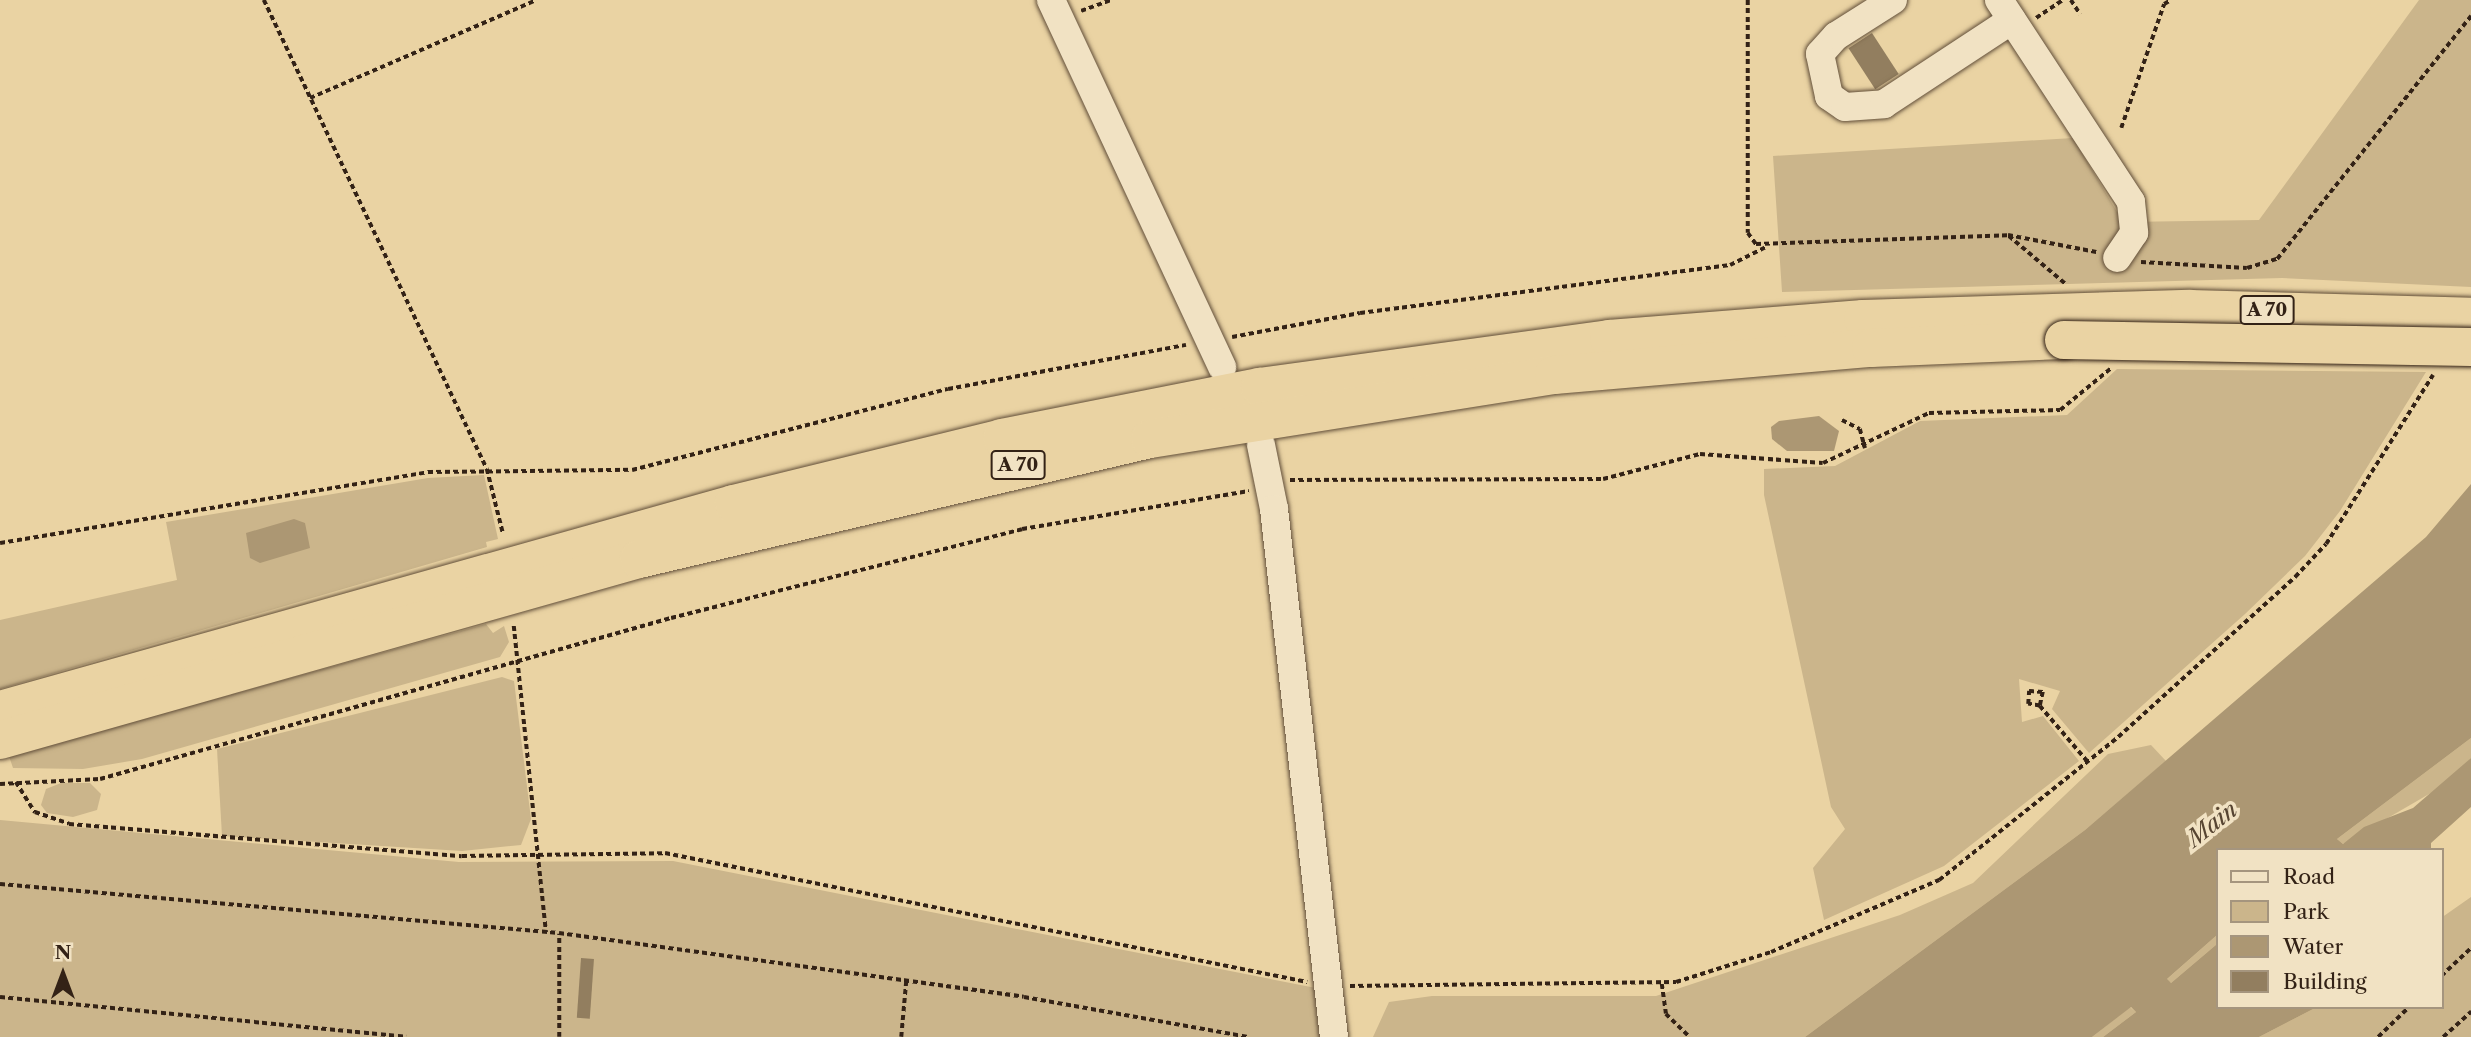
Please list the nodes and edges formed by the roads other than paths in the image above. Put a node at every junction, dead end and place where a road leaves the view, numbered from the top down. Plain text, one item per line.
1 (1893, 0) edge
2 (1055, 9) edge
3 (2010, 16) edge
4 (2117, 258) dead end
5 (2066, 312) junction
6 (2471, 317) edge
7 (2471, 347) edge
8 (1222, 367) dead end
9 (1261, 445) dead end
10 (0, 710) edge
11 (0, 740) edge
12 (1334, 1037) edge

1 - 3 street
2 - 8 street
3 - 4 street
5 - 6 highway, A 70
5 - 7 highway, A 70, bridge
5 - 10 highway, A 70
5 - 11 highway, A 70
9 - 12 street

